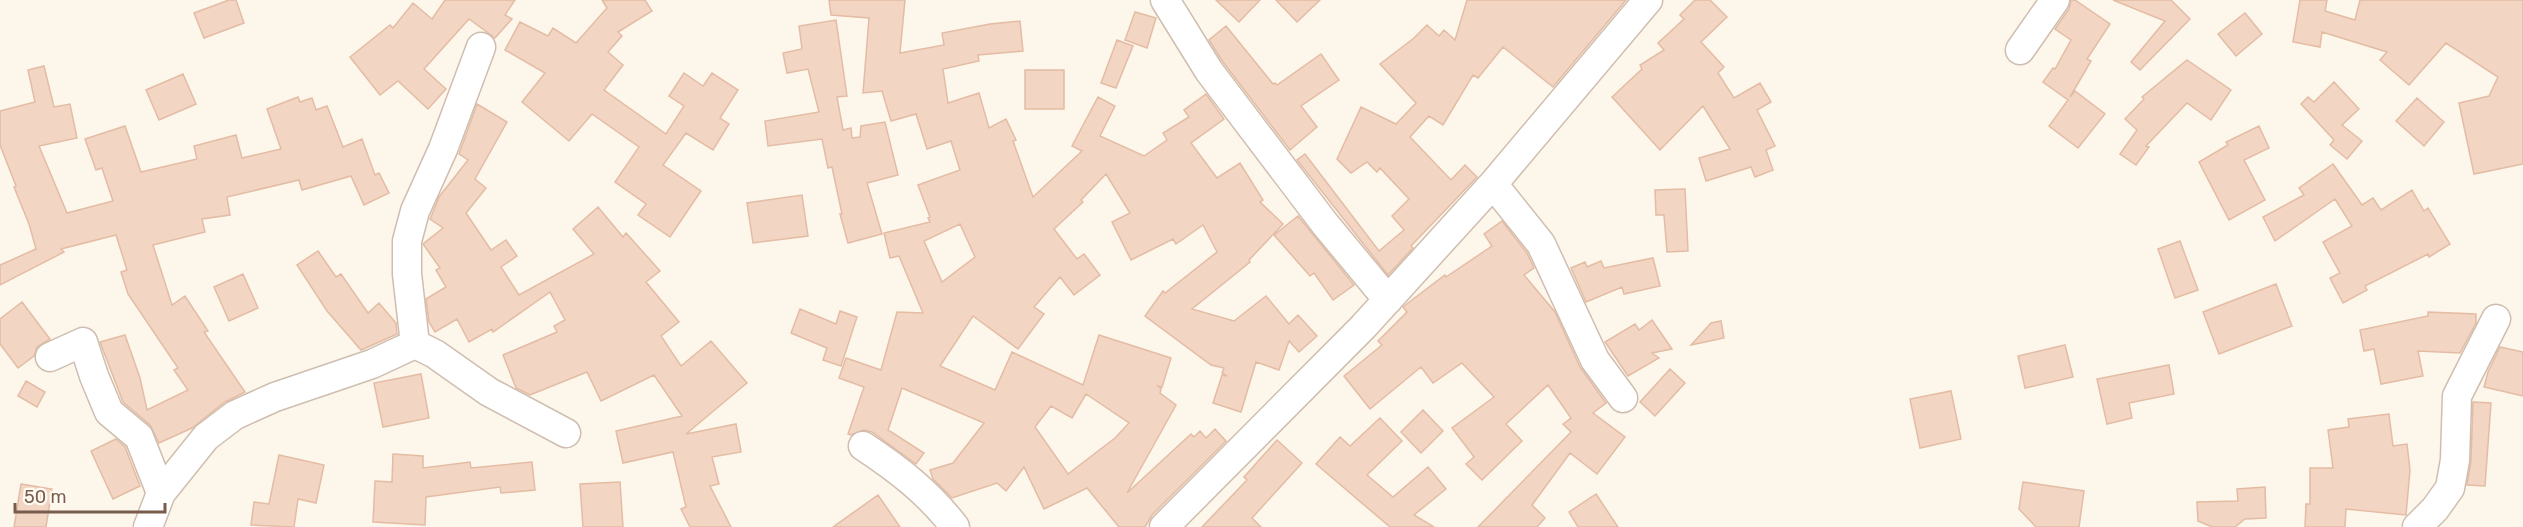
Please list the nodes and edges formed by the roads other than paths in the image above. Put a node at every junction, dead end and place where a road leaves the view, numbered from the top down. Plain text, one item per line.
1 (1165, 0) edge
2 (1648, 0) edge
3 (2055, 0) edge
4 (481, 47) dead end
5 (2020, 50) dead end
6 (1493, 184) junction
7 (1388, 300) junction
8 (2496, 319) dead end
9 (415, 344) junction
10 (50, 357) dead end
11 (1623, 398) dead end
12 (566, 433) dead end
13 (863, 446) dead end
14 (161, 493) junction
15 (148, 527) edge
16 (955, 527) edge
17 (1164, 527) edge
18 (2417, 527) edge

1 - 7 street
2 - 6 street
3 - 5 street
4 - 9 street
6 - 7 street
6 - 11 street
7 - 17 street
8 - 18 street
9 - 12 street
9 - 14 street
10 - 14 street
13 - 16 street
14 - 15 street

